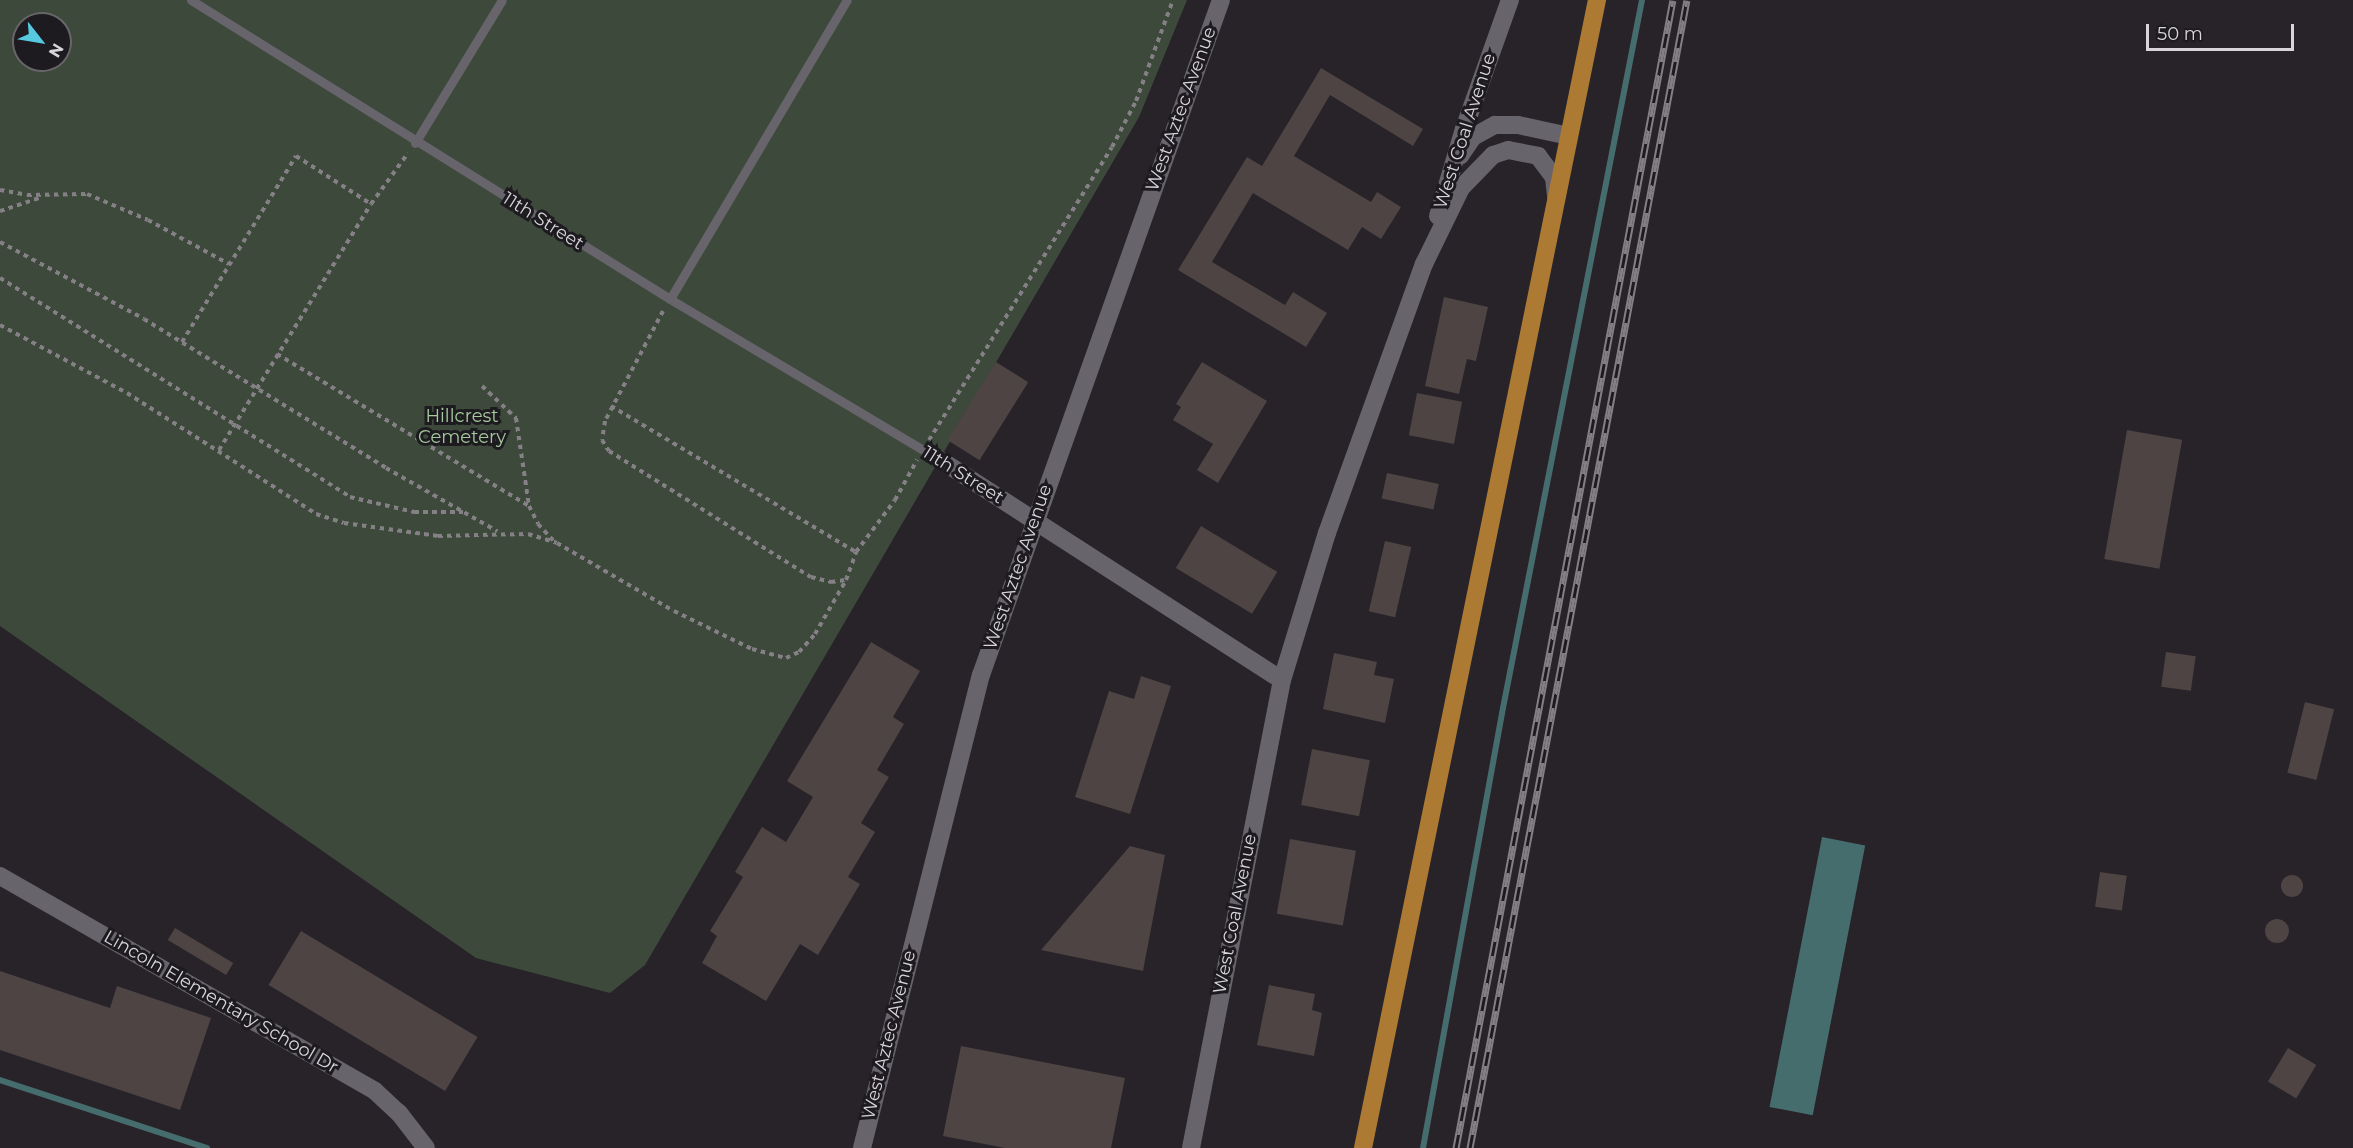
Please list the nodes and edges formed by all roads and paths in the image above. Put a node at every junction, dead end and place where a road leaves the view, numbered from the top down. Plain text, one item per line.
1 (190, 0) edge
2 (502, 0) edge
3 (847, 0) edge
4 (1173, 0) edge
5 (1221, 0) edge
6 (1510, 0) edge
7 (1597, 0) edge
8 (1569, 136) junction
9 (415, 143) junction
10 (1452, 166) junction
11 (0, 190) edge
12 (52, 195) junction
13 (1557, 199) junction
14 (371, 204) junction
15 (0, 211) edge
16 (0, 242) edge
17 (230, 264) junction
18 (1424, 264) junction
19 (0, 278) edge
20 (670, 299) junction
21 (0, 326) edge
22 (181, 342) junction
23 (278, 354) junction
24 (482, 386) dead end
25 (256, 389) junction
26 (611, 406) junction
27 (234, 425) junction
28 (219, 450) junction
29 (923, 450) junction
30 (942, 461) joint
31 (529, 506) junction
32 (464, 512) junction
33 (1035, 520) junction
34 (499, 532) junction
35 (557, 543) junction
36 (856, 552) junction
37 (846, 580) junction
38 (1282, 680) junction
39 (0, 876) edge
40 (426, 1148) edge
41 (862, 1148) edge
42 (1191, 1148) edge
43 (1363, 1148) edge

1 - 9 lane, 11th Street
2 - 9 lane
3 - 20 lane
4 - 29 path
5 - 33 street, West Aztec Avenue
6 - 10 street, West Coal Avenue
7 - 8 main road
8 - 10 street
8 - 13 main road
9 - 14 path
9 - 20 lane, 11th Street
10 - 18 street, West Coal Avenue
11 - 12 path
12 - 15 path
12 - 17 path
13 - 18 street
13 - 43 main road
14 - 17 path
14 - 23 path
16 - 22 path
17 - 22 path
18 - 38 street, West Coal Avenue
19 - 27 path
20 - 26 path
20 - 29 lane, 11th Street
21 - 28 path
22 - 25 path
23 - 25 path
23 - 31 path
24 - 31 path
25 - 27 path
25 - 32 path
26 - 36 path
26 - 37 path
27 - 28 path
27 - 32 path
28 - 34 path
29 - 30 lane, 11th Street
29 - 36 path
30 - 33 street, 11th Street
31 - 35 path
32 - 34 path
33 - 38 street, 11th Street
33 - 41 street, West Aztec Avenue
34 - 35 path
35 - 37 path
36 - 37 path
38 - 42 street, West Coal Avenue
39 - 40 street, Lincoln Elementary School Dr

